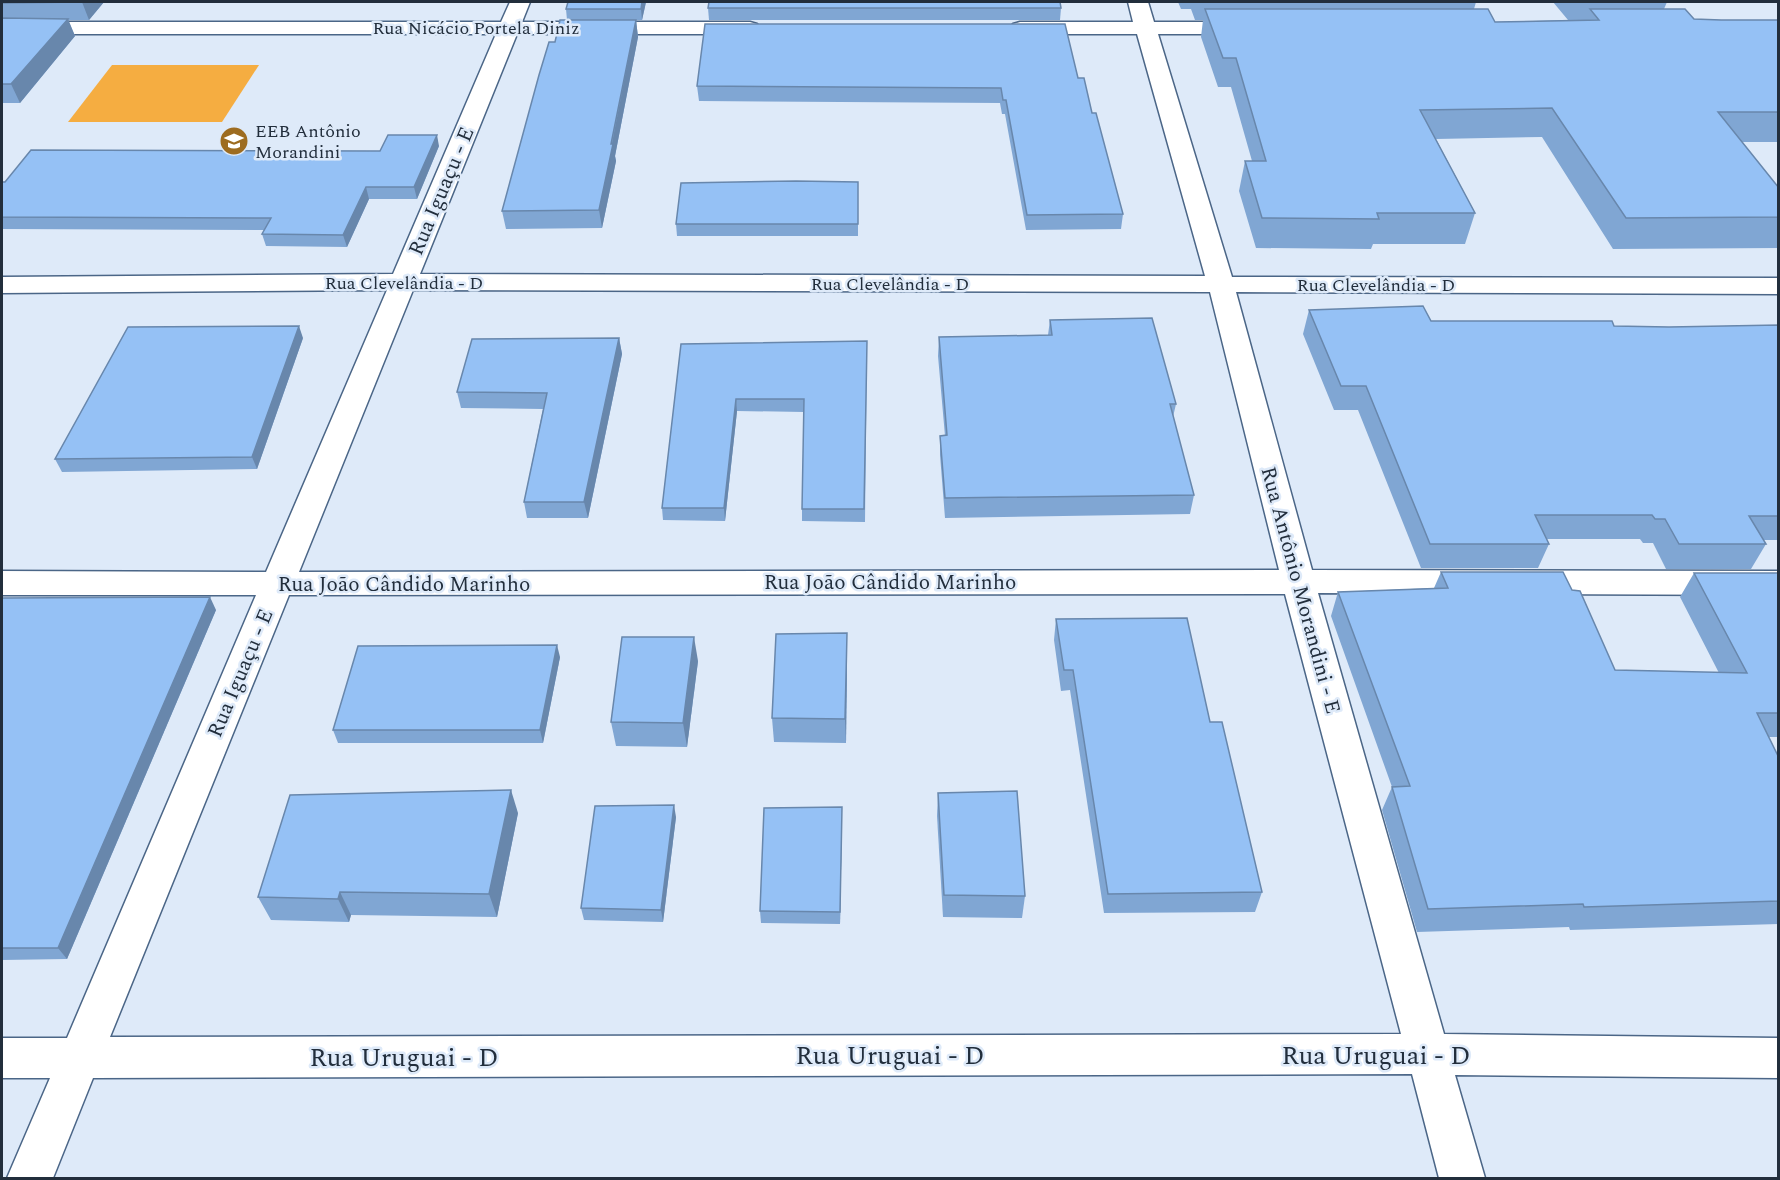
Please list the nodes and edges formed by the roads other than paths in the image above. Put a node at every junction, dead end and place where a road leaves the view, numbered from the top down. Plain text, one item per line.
1 (514, 15) edge
2 (1142, 15) edge
3 (2, 28) edge
4 (772, 28) edge
5 (999, 28) edge
6 (1267, 28) edge
7 (403, 282) junction
8 (2, 285) edge
9 (1221, 285) junction
10 (1779, 286) edge
11 (1298, 580) junction
12 (2, 583) edge
13 (1779, 583) edge
14 (278, 584) junction
15 (1428, 1054) junction
16 (81, 1057) junction
17 (2, 1058) edge
18 (1779, 1058) edge
19 (30, 1179) edge
20 (1462, 1179) edge

1 - 3 street, Rua Nicácio Portela Diniz
1 - 4 street, Rua Nicácio Portela Diniz
1 - 7 street, Rua Iguaçu - E
2 - 5 street
2 - 6 street
2 - 9 street, Rua Antônio Morandini - E
7 - 8 street, Rua Clevelândia - D
7 - 9 street, Rua Clevelândia - D
7 - 14 street, Rua Iguaçu - E
9 - 10 street, Rua Clevelândia - D
9 - 11 street, Rua Antônio Morandini - E
11 - 13 street, Rua João Cândido Marinho
11 - 14 street, Rua João Cândido Marinho
11 - 15 street, Rua Antônio Morandini - E
12 - 14 street, Rua João Cândido Marinho
14 - 16 street, Rua Iguaçu - E
15 - 16 street, Rua Uruguai - D
15 - 18 street, Rua Uruguai - D
15 - 20 street, Rua Antônio Morandini - E
16 - 17 street, Rua Uruguai - D
16 - 19 street, Rua Iguaçu - E

